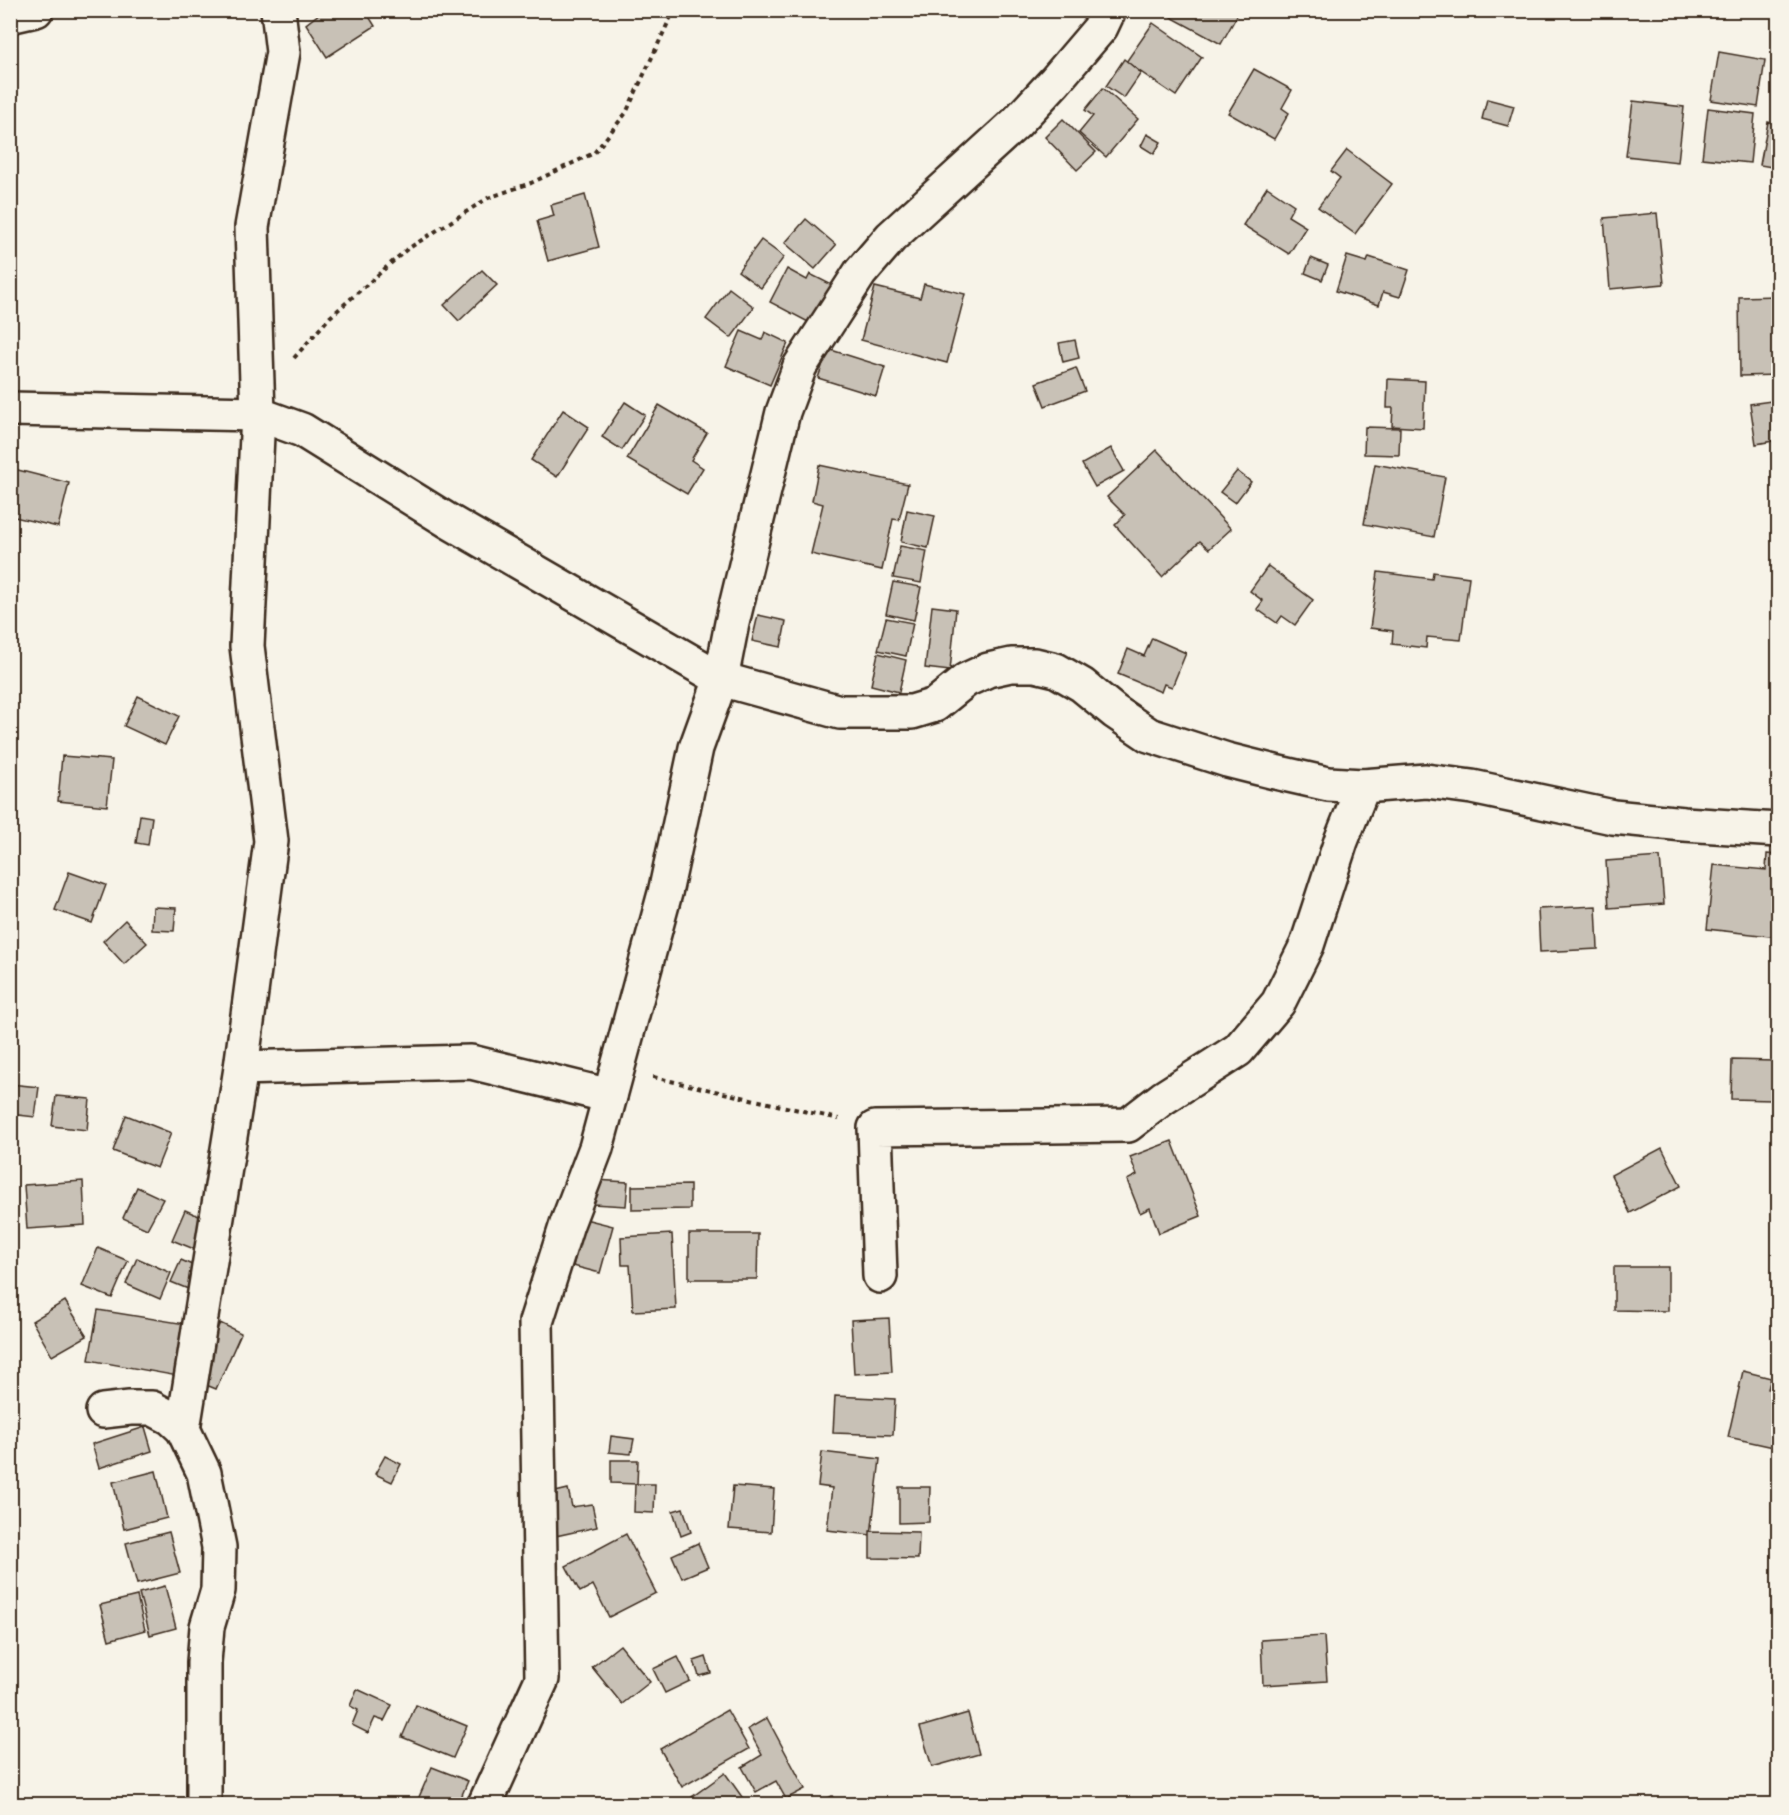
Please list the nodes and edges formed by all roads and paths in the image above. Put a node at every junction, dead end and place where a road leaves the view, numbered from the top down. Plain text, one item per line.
1 (36, 10) edge
2 (278, 10) edge
3 (674, 10) edge
4 (1109, 10) edge
5 (10, 16) edge
6 (294, 359) dead end
7 (10, 409) edge
8 (258, 414) junction
9 (721, 679) junction
10 (1363, 786) junction
11 (1779, 830) edge
12 (241, 1068) junction
13 (614, 1082) junction
14 (875, 1128) junction
15 (880, 1276) dead end
16 (103, 1411) dead end
17 (183, 1429) junction
18 (204, 1804) edge
19 (485, 1804) edge

1 - 5 street
2 - 8 street
3 - 6 path
4 - 9 street
7 - 8 street
8 - 9 street
8 - 12 street
9 - 10 street
9 - 13 street
10 - 11 street
10 - 14 street
12 - 13 street
12 - 17 street
13 - 14 path
13 - 19 street
14 - 15 street
16 - 17 street
17 - 18 street

